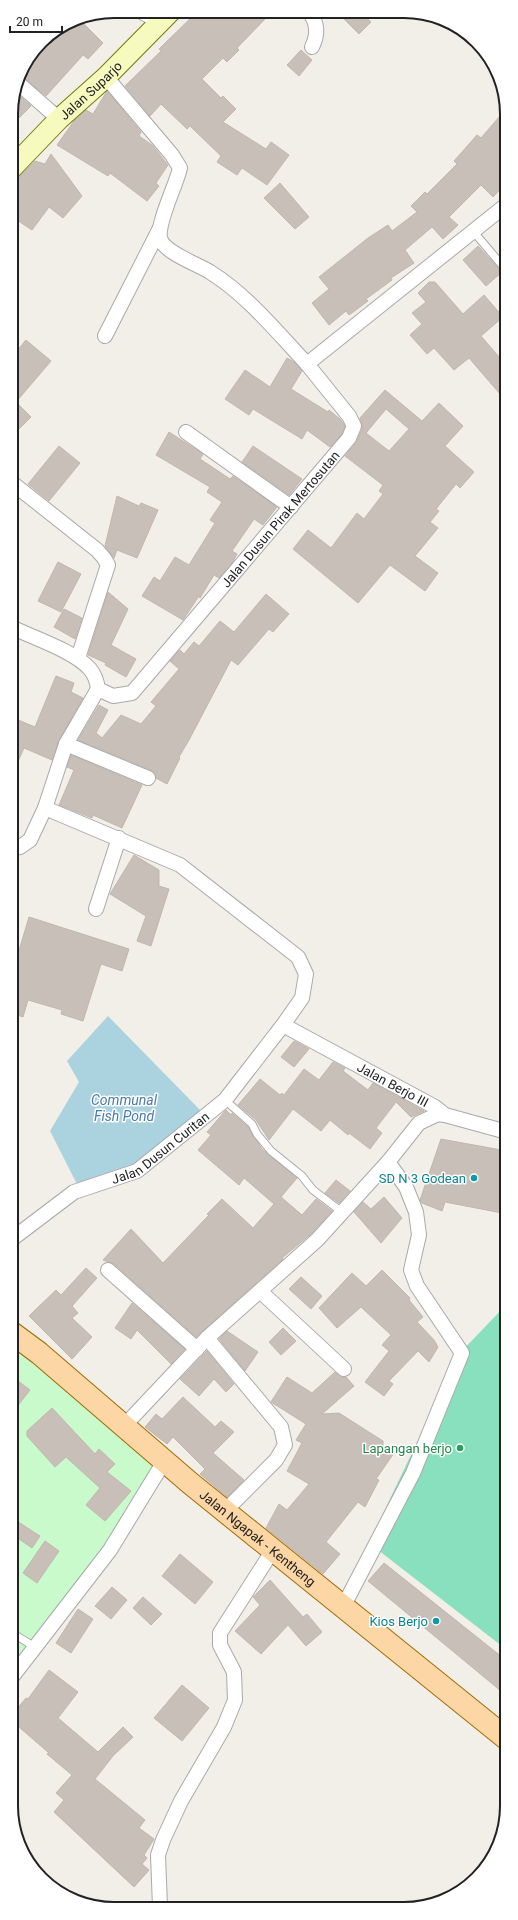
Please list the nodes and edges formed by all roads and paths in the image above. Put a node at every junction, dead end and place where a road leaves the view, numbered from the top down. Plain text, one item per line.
1 (164, 18) edge
2 (314, 18) edge
3 (312, 47) dead end
4 (106, 77) junction
5 (22, 86) edge
6 (60, 119) junction
7 (18, 162) edge
8 (500, 210) edge
9 (160, 227) junction
10 (473, 231) junction
11 (500, 263) edge
12 (106, 336) dead end
13 (308, 364) junction
14 (186, 432) dead end
15 (18, 488) edge
16 (291, 507) junction
17 (18, 630) edge
18 (78, 658) junction
19 (98, 689) junction
20 (66, 744) junction
21 (148, 778) dead end
22 (45, 808) junction
23 (119, 838) junction
24 (18, 847) edge
25 (96, 909) dead end
26 (283, 1025) junction
27 (225, 1100) junction
28 (445, 1115) junction
29 (500, 1130) edge
30 (388, 1162) junction
31 (342, 1212) junction
32 (18, 1234) edge
33 (108, 1270) dead end
34 (260, 1291) junction
35 (18, 1337) edge
36 (207, 1338) junction
37 (197, 1349) junction
38 (344, 1368) dead end
39 (124, 1426) junction
40 (165, 1460) junction
41 (225, 1512) junction
42 (273, 1550) junction
43 (343, 1607) junction
44 (18, 1637) edge
45 (35, 1647) junction
46 (18, 1669) edge
47 (500, 1733) edge
48 (160, 1902) edge

1 - 4 main road, Jalan Suparjo
2 - 3 street
4 - 6 main road, Jalan Suparjo
4 - 9 street
5 - 6 street
6 - 7 main road, Jalan Suparjo
8 - 10 street
9 - 12 street
9 - 13 street
10 - 11 lane
10 - 13 street
13 - 16 street, Jalan Dusun Pirak Mertosutan
14 - 16 street
15 - 18 street
16 - 19 street, Jalan Dusun Pirak Mertosutan
17 - 18 street
18 - 19 street
19 - 20 street
20 - 21 street
20 - 22 street
22 - 23 street, Jalan Dusun Curitan
22 - 24 street
23 - 25 street
23 - 26 street, Jalan Dusun Curitan
26 - 27 street, Jalan Dusun Curitan
26 - 28 street, Jalan Berjo III
27 - 31 lane
27 - 32 street, Jalan Dusun Curitan
28 - 29 street, Jalan Berjo III
28 - 30 street
30 - 31 street
30 - 43 street
31 - 34 street
33 - 37 street
34 - 36 street
34 - 38 street
35 - 39 main road, Jalan Ngapak - Kentheng
36 - 37 street
36 - 41 street
37 - 39 street
39 - 40 main road, Jalan Ngapak - Kentheng
40 - 41 main road, Jalan Ngapak - Kentheng
40 - 45 street
41 - 42 main road, Jalan Ngapak - Kentheng
42 - 43 main road, Jalan Ngapak - Kentheng
42 - 48 street
43 - 47 main road, Jalan Ngapak - Kentheng
44 - 45 lane
45 - 46 street

